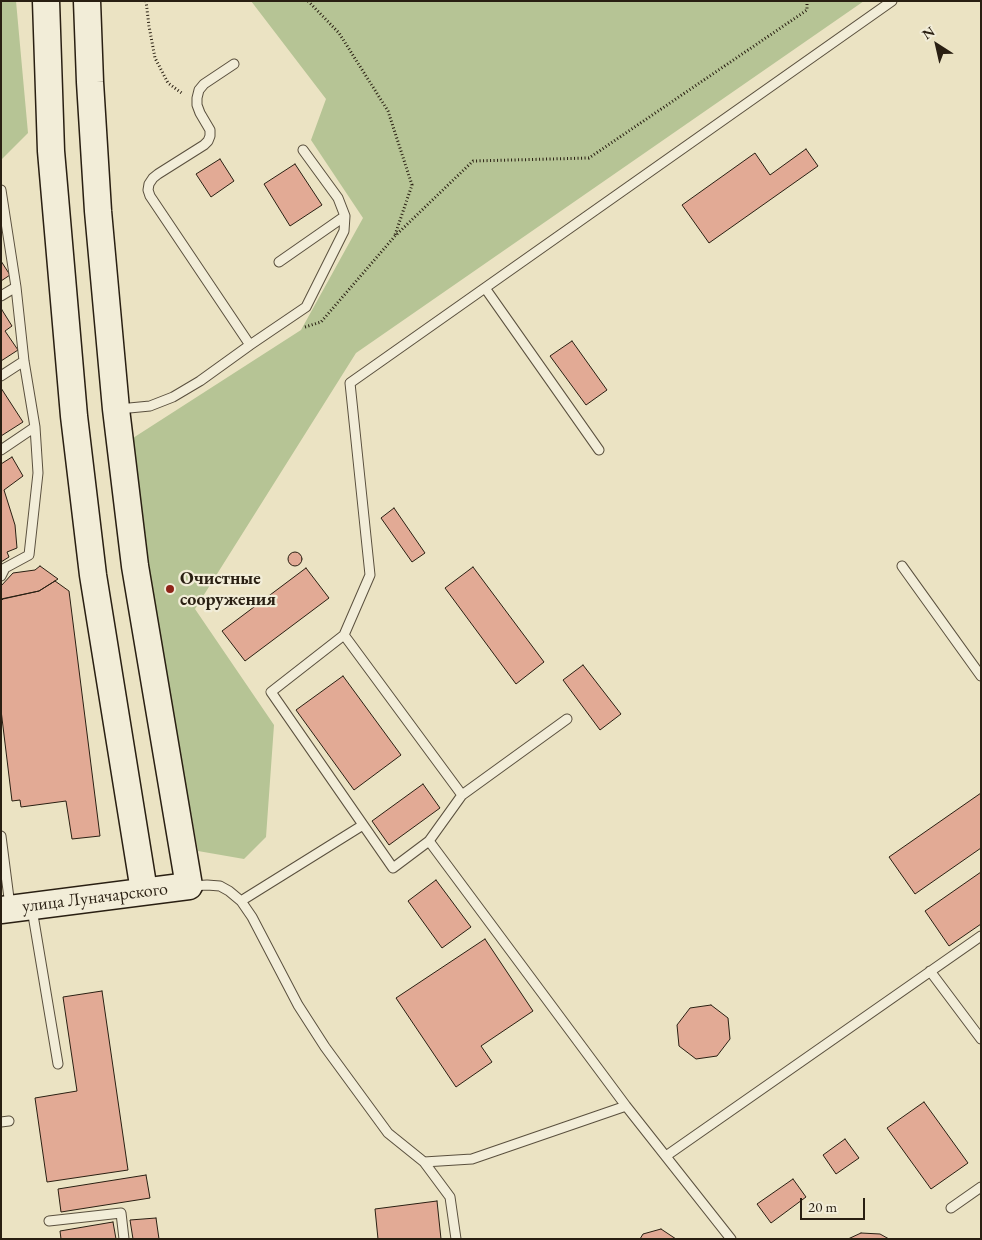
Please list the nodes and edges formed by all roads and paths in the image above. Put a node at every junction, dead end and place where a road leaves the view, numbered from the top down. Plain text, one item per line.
1 (146, 1) edge
2 (308, 1) edge
3 (807, 1) edge
4 (892, 1) edge
5 (46, 4) edge
6 (87, 4) edge
7 (234, 64) dead end
8 (197, 105) junction
9 (303, 150) dead end
10 (1, 190) edge
11 (3, 212) edge
12 (345, 216) junction
13 (395, 236) junction
14 (279, 262) dead end
15 (16, 287) junction
16 (485, 288) junction
17 (1, 296) edge
18 (303, 328) dead end
19 (250, 345) junction
20 (24, 362) junction
21 (1, 376) edge
22 (116, 409) junction
23 (36, 427) junction
24 (1, 450) edge
25 (599, 450) dead end
26 (902, 566) dead end
27 (1, 576) edge
28 (344, 635) junction
29 (981, 676) edge
30 (567, 719) dead end
31 (462, 795) junction
32 (364, 825) junction
33 (1, 836) edge
34 (429, 841) junction
35 (189, 886) junction
36 (144, 891) junction
37 (241, 901) junction
38 (15, 908) edge
39 (981, 936) edge
40 (930, 971) junction
41 (981, 1039) edge
42 (58, 1064) dead end
43 (626, 1106) junction
44 (666, 1156) junction
45 (424, 1162) junction
46 (981, 1187) edge
47 (951, 1208) dead end
48 (49, 1221) dead end
49 (124, 1239) edge
50 (456, 1239) edge
51 (731, 1239) edge

1 - 8 path
2 - 13 path
3 - 13 path
4 - 16 lane
5 - 36 main road
6 - 22 main road
7 - 8 lane
8 - 19 lane
9 - 12 lane
10 - 11 lane
11 - 15 lane
12 - 14 lane
12 - 19 lane
13 - 18 path
15 - 17 lane
15 - 20 lane
16 - 25 lane
16 - 28 lane
19 - 22 lane
20 - 21 lane
20 - 23 lane
22 - 35 main road
23 - 24 lane
23 - 27 lane
26 - 29 lane
28 - 31 lane
28 - 32 lane
30 - 31 lane
31 - 34 lane
32 - 34 lane
32 - 37 lane
33 - 38 lane
34 - 43 lane
35 - 36 main road, улица Луначарского
35 - 37 lane
36 - 38 main road, улица Луначарского
37 - 45 lane
38 - 42 lane
39 - 40 lane
40 - 41 lane
40 - 44 lane
43 - 44 lane
43 - 45 lane
44 - 51 lane
45 - 50 lane
46 - 47 lane
48 - 49 lane

